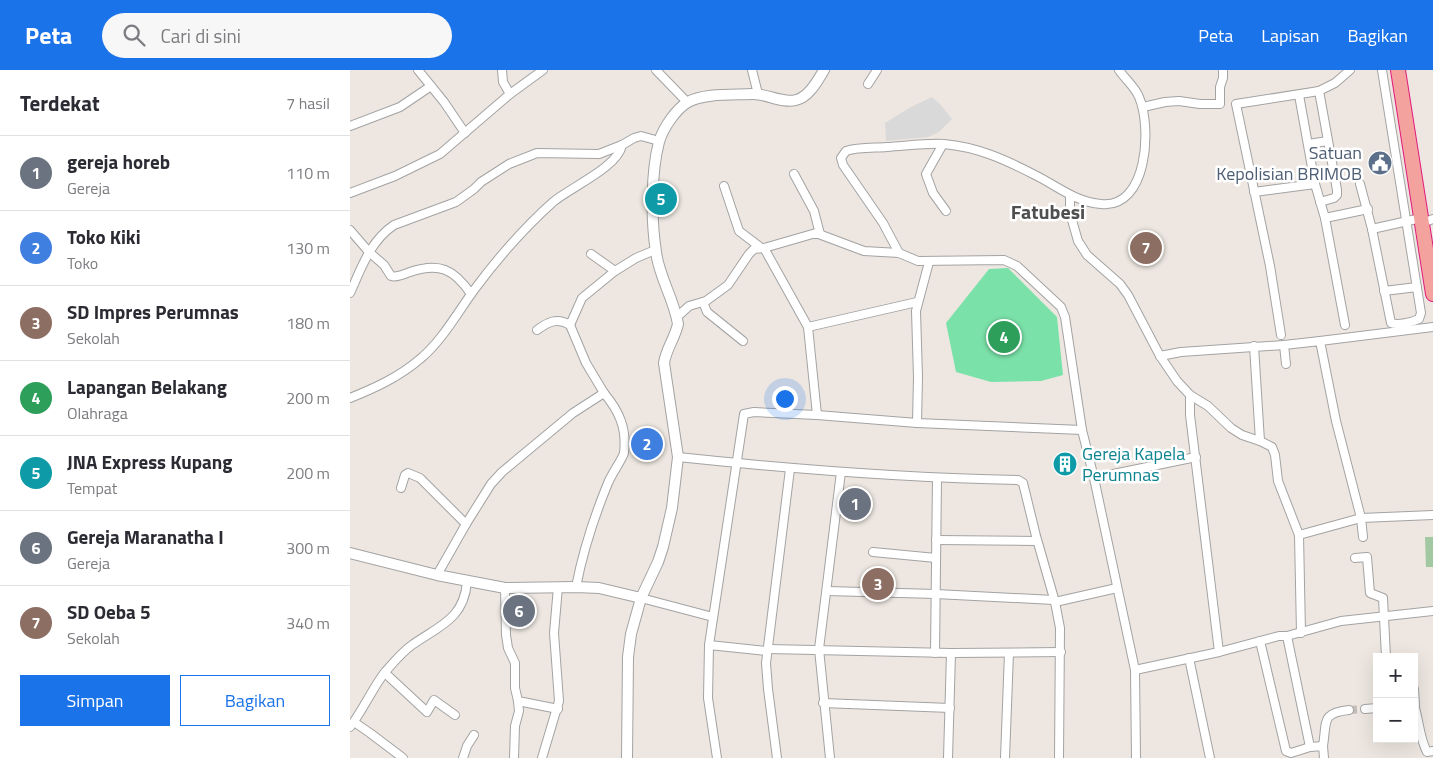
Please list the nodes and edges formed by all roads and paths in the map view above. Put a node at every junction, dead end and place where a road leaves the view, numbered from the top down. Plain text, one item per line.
1 (418, 70) edge
2 (502, 70) edge
3 (542, 70) edge
4 (656, 70) edge
5 (752, 70) edge
6 (824, 70) edge
7 (877, 70) edge
8 (1119, 70) edge
9 (1223, 70) edge
10 (1350, 70) edge
11 (1382, 70) edge
12 (1398, 70) edge
13 (868, 84) dead end
14 (431, 86) junction
15 (1320, 91) junction
16 (510, 94) junction
17 (758, 94) junction
18 (1299, 95) junction
19 (687, 102) junction
20 (1143, 107) junction
21 (350, 126) edge
22 (464, 133) junction
23 (659, 140) junction
24 (1328, 142) junction
25 (943, 144) junction
26 (1308, 144) junction
27 (622, 145) junction
28 (794, 174) dead end
29 (1315, 184) junction
30 (1360, 184) dead end
31 (724, 186) dead end
32 (1254, 192) junction
33 (350, 193) edge
34 (1070, 195) junction
35 (1320, 202) junction
36 (1368, 209) junction
37 (946, 211) dead end
38 (1325, 218) junction
39 (1425, 220) edge
40 (1407, 222) junction
41 (1372, 229) junction
42 (350, 230) edge
43 (820, 234) junction
44 (762, 248) junction
45 (655, 250) junction
46 (369, 252) junction
47 (898, 253) junction
48 (591, 254) dead end
49 (929, 262) junction
50 (615, 271) junction
51 (1417, 286) junction
52 (1384, 290) junction
53 (350, 294) edge
54 (471, 294) junction
55 (1433, 294) edge
56 (703, 302) junction
57 (917, 302) junction
58 (677, 317) junction
59 (570, 325) junction
60 (1345, 325) dead end
61 (808, 327) junction
62 (1433, 327) edge
63 (537, 330) dead end
64 (1281, 336) dead end
65 (743, 341) dead end
66 (1320, 341) junction
67 (1284, 345) junction
68 (1254, 346) junction
69 (1160, 356) junction
70 (1286, 364) dead end
71 (604, 392) junction
72 (1190, 396) junction
73 (350, 398) edge
74 (817, 414) junction
75 (917, 423) junction
76 (1082, 430) junction
77 (1260, 441) junction
78 (678, 457) junction
79 (1196, 457) junction
80 (736, 464) junction
81 (790, 469) junction
82 (841, 472) junction
83 (937, 478) junction
84 (1094, 478) junction
85 (401, 488) dead end
86 (1433, 515) edge
87 (1361, 518) junction
88 (466, 524) junction
89 (1299, 535) junction
90 (1363, 537) dead end
91 (936, 540) junction
92 (1037, 541) junction
93 (873, 552) dead end
94 (350, 553) edge
95 (936, 558) junction
96 (1355, 558) dead end
97 (437, 575) junction
98 (467, 582) junction
99 (558, 587) junction
100 (576, 587) junction
101 (505, 588) junction
102 (1117, 588) junction
103 (827, 591) junction
104 (936, 594) junction
105 (641, 598) junction
106 (1054, 601) junction
107 (1433, 611) edge
108 (1384, 616) junction
109 (713, 617) junction
110 (1301, 632) junction
111 (1287, 636) junction
112 (1260, 641) junction
113 (709, 645) junction
114 (819, 649) junction
115 (767, 650) junction
116 (1061, 652) junction
117 (1219, 652) junction
118 (935, 653) junction
119 (951, 653) junction
120 (1009, 653) junction
121 (1386, 653) edge
122 (1189, 658) junction
123 (1135, 670) junction
124 (385, 673) junction
125 (518, 701) junction
126 (823, 703) junction
127 (950, 708) junction
128 (1373, 708) edge
129 (558, 709) junction
130 (1365, 709) tunnel mouth
131 (1349, 710) tunnel mouth
132 (455, 715) dead end
133 (1418, 723) edge
134 (352, 725) edge
135 (474, 735) dead end
136 (1323, 746) junction
137 (1310, 747) junction
138 (1429, 754) edge
139 (403, 758) edge
140 (464, 758) edge
141 (514, 758) edge
142 (542, 758) edge
143 (626, 758) edge
144 (717, 758) edge
145 (777, 758) edge
146 (830, 758) edge
147 (948, 758) edge
148 (1005, 758) edge
149 (1059, 758) edge
150 (1136, 758) edge
151 (1210, 758) edge
152 (1324, 758) edge

1 - 14 street
2 - 16 street
3 - 16 street
4 - 19 street
5 - 17 street
6 - 17 street
7 - 13 street
8 - 20 street
9 - 20 street
10 - 15 street
11 - 40 street
12 - 39 highway
14 - 21 street
14 - 22 street
15 - 18 street
15 - 24 street
16 - 22 street
17 - 19 street
18 - 26 street
18 - 32 street
19 - 23 street
20 - 34 street
22 - 33 street
23 - 27 street
23 - 45 street
24 - 26 street
24 - 35 street
25 - 34 street
25 - 37 street
25 - 47 street
26 - 29 street
27 - 46 street
27 - 54 street
28 - 43 street
29 - 32 street
29 - 35 street
30 - 36 street
31 - 44 street
32 - 64 street
34 - 69 street
35 - 38 street
36 - 38 street
36 - 41 street
38 - 60 street
39 - 40 street
39 - 55 highway
40 - 41 street
40 - 51 street
41 - 52 street
42 - 46 street
43 - 44 street
43 - 47 street
44 - 56 street
44 - 61 street
45 - 50 street
45 - 58 street
46 - 53 street
46 - 54 street
47 - 49 street
48 - 50 street
49 - 57 street
49 - 76 street
50 - 59 street
51 - 52 street
51 - 52 street
54 - 73 street
56 - 58 street
56 - 65 street
57 - 61 street
57 - 75 street
58 - 78 street
59 - 63 street
59 - 71 street
61 - 74 street
62 - 66 street
66 - 67 street
66 - 87 street
67 - 68 street
67 - 70 street
68 - 69 street
68 - 77 street
69 - 72 street
71 - 88 street
71 - 100 street
72 - 77 street
72 - 79 street
74 - 75 street
74 - 80 street
75 - 76 street
76 - 84 street
77 - 89 street
78 - 80 street
78 - 105 street
79 - 84 street
79 - 117 street
80 - 81 street
80 - 109 street
81 - 82 street
81 - 115 street
82 - 83 street
82 - 103 street
83 - 91 street
83 - 92 street
84 - 102 street
85 - 88 street
86 - 87 street
87 - 89 street
87 - 90 street
88 - 97 street
89 - 110 street
91 - 92 street
91 - 95 street
92 - 106 street
93 - 95 street
94 - 97 street
95 - 104 street
96 - 108 street
97 - 98 street
98 - 101 street
98 - 124 street
99 - 100 street
99 - 101 street
99 - 129 street
100 - 105 street
101 - 125 street
102 - 106 street
102 - 123 street
103 - 104 street
103 - 114 street
104 - 106 street
104 - 118 street
105 - 109 street
105 - 143 street
106 - 116 street
107 - 108 street
108 - 110 street
108 - 121 street
109 - 113 street
110 - 111 street
111 - 112 street
111 - 137 street
112 - 117 street
112 - 137 street
113 - 115 street
113 - 144 street
114 - 115 street
114 - 118 street
114 - 126 street
115 - 145 street
116 - 120 street
116 - 149 street
117 - 122 street
118 - 119 street
119 - 120 street
119 - 127 street
120 - 148 street
122 - 123 street
122 - 151 street
123 - 150 street
124 - 132 street
124 - 134 street
125 - 129 street
125 - 141 street
126 - 127 street
126 - 146 street
127 - 147 street
128 - 130 street
129 - 142 street
131 - 136 street
133 - 138 street
134 - 139 street
135 - 140 street
136 - 137 street
136 - 152 street

